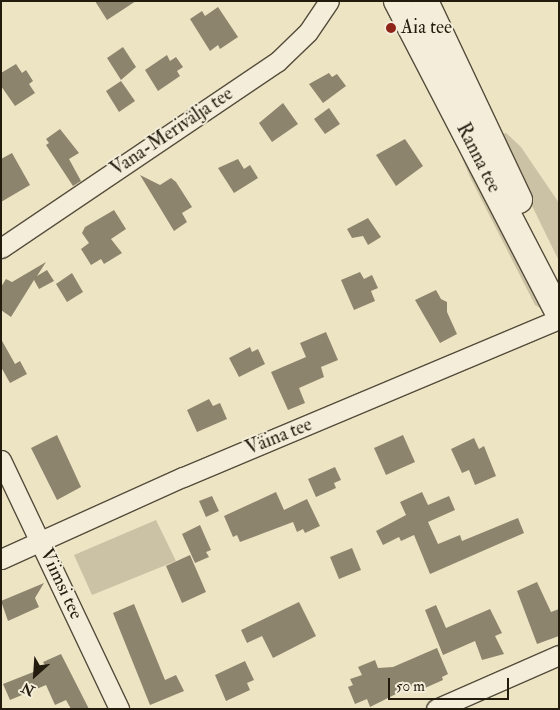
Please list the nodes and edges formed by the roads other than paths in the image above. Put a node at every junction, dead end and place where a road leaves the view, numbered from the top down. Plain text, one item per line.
1 (329, 1) edge
2 (397, 1) edge
3 (424, 1) edge
4 (1, 248) edge
5 (559, 281) edge
6 (559, 314) edge
7 (559, 319) edge
8 (1, 460) edge
9 (42, 542) junction
10 (1, 559) edge
11 (559, 655) edge
12 (119, 709) edge
13 (436, 709) edge

1 - 4 street, Vana-Merivälja tee
2 - 6 main road, Ranna tee
3 - 5 main road, Ranna tee
7 - 9 street, Väina tee
8 - 9 street, Viimsi tee
9 - 10 street, Väina tee
9 - 12 street, Viimsi tee
11 - 13 street

